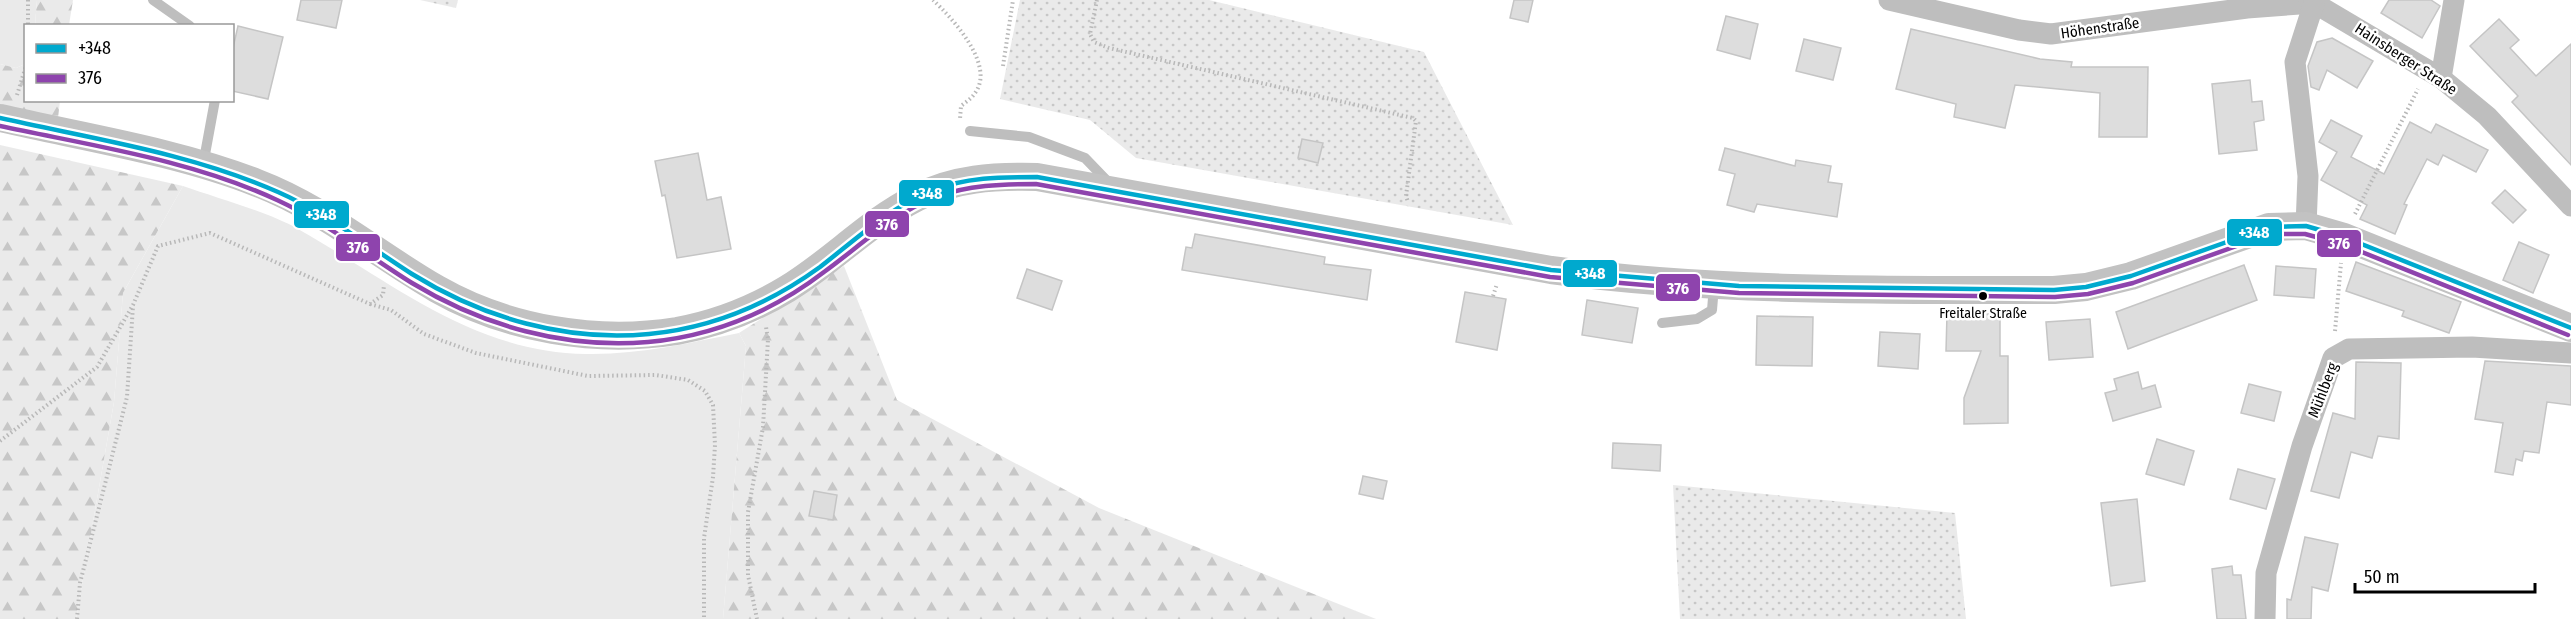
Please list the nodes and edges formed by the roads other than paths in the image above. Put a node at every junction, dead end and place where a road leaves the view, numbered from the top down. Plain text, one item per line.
1 (153, 0) edge
2 (1889, 0) edge
3 (2454, 0) edge
4 (2311, 1) edge
5 (186, 24) edge
6 (2440, 78) junction
7 (215, 102) edge
8 (0, 118) edge
9 (970, 131) road end
10 (203, 165) junction
11 (1117, 191) junction
12 (2571, 206) edge
13 (2306, 226) junction
14 (1713, 285) junction
15 (1662, 323) dead end
16 (2571, 328) edge
17 (2562, 352) edge
18 (2265, 619) edge

1 - 5 lane
2 - 4 street, Höhenstraße
3 - 6 street
4 - 6 street, Hainsberger Straße
4 - 13 street
6 - 12 street, Hainsberger Straße
7 - 10 lane
8 - 10 main road
9 - 11 lane
10 - 11 main road
11 - 14 main road
13 - 14 main road
13 - 16 main road
14 - 15 lane
17 - 18 street, Mühlberg

